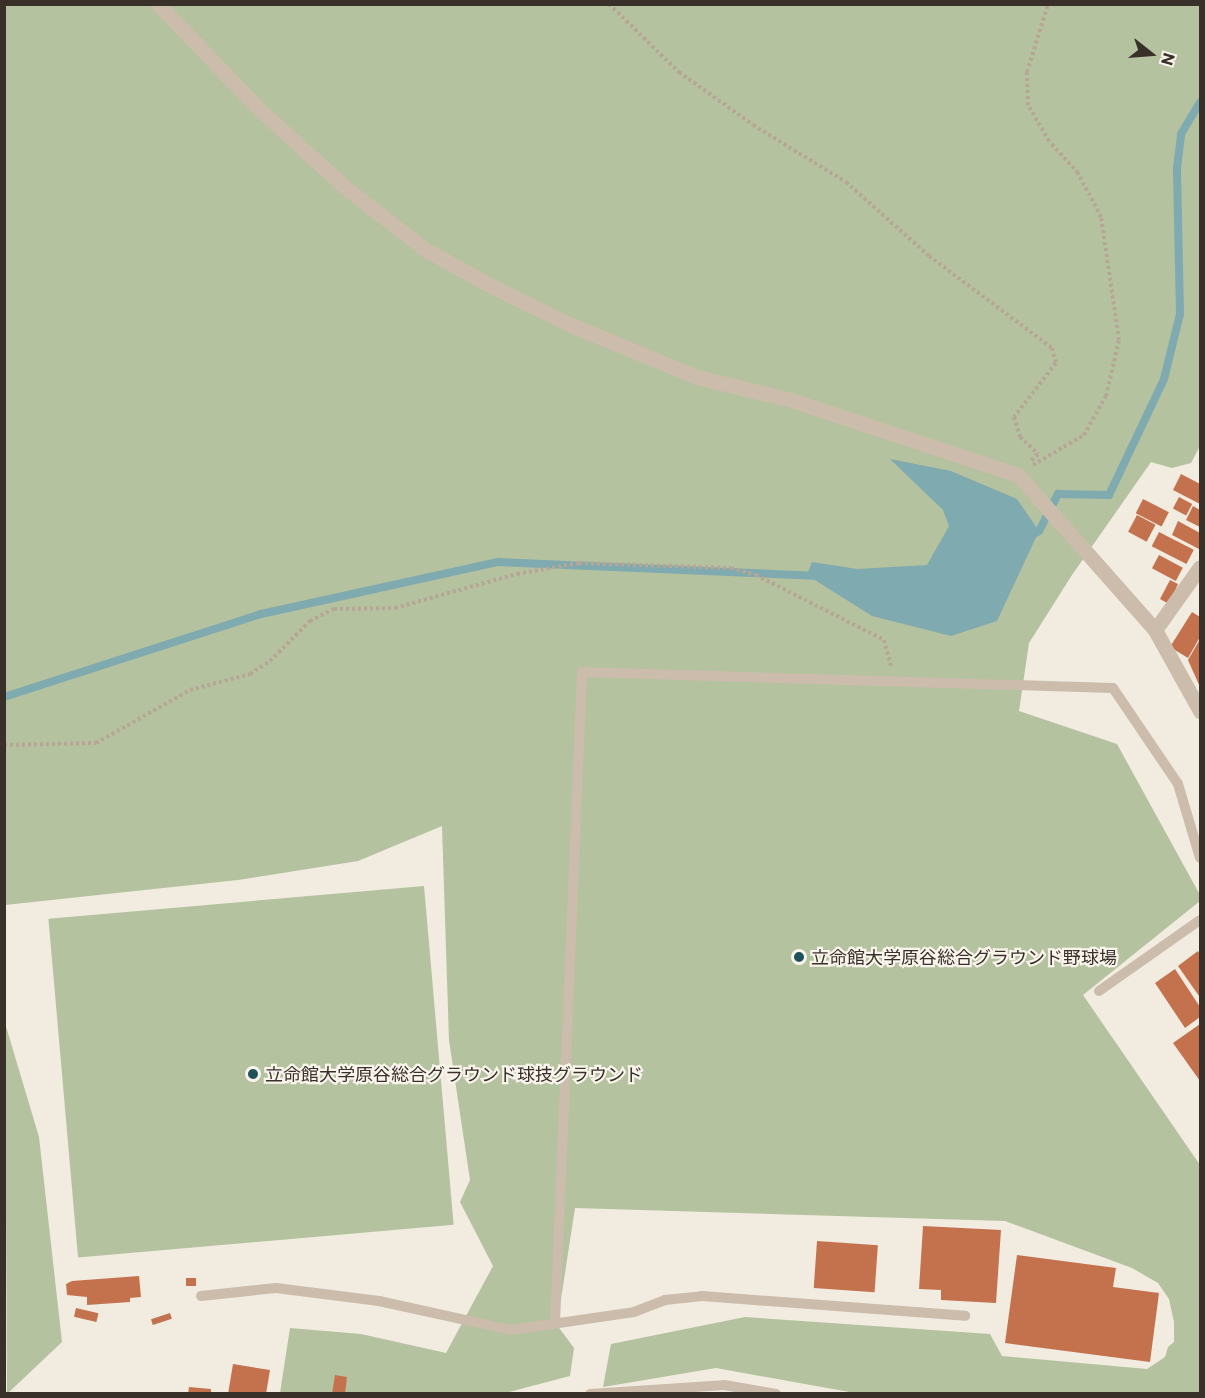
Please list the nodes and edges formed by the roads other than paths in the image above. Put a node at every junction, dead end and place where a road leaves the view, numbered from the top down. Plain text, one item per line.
1 (158, 4) edge
2 (1200, 567) edge
3 (1155, 630) junction
4 (1200, 711) edge
5 (1200, 858) edge
6 (1200, 920) edge
7 (1099, 991) dead end
8 (201, 1296) dead end
9 (965, 1316) dead end
10 (555, 1322) junction
11 (590, 1394) edge
12 (776, 1394) edge

1 - 3 street
2 - 3 street
3 - 4 street
5 - 10 lane
6 - 7 lane
8 - 10 lane
9 - 10 lane
11 - 12 lane

